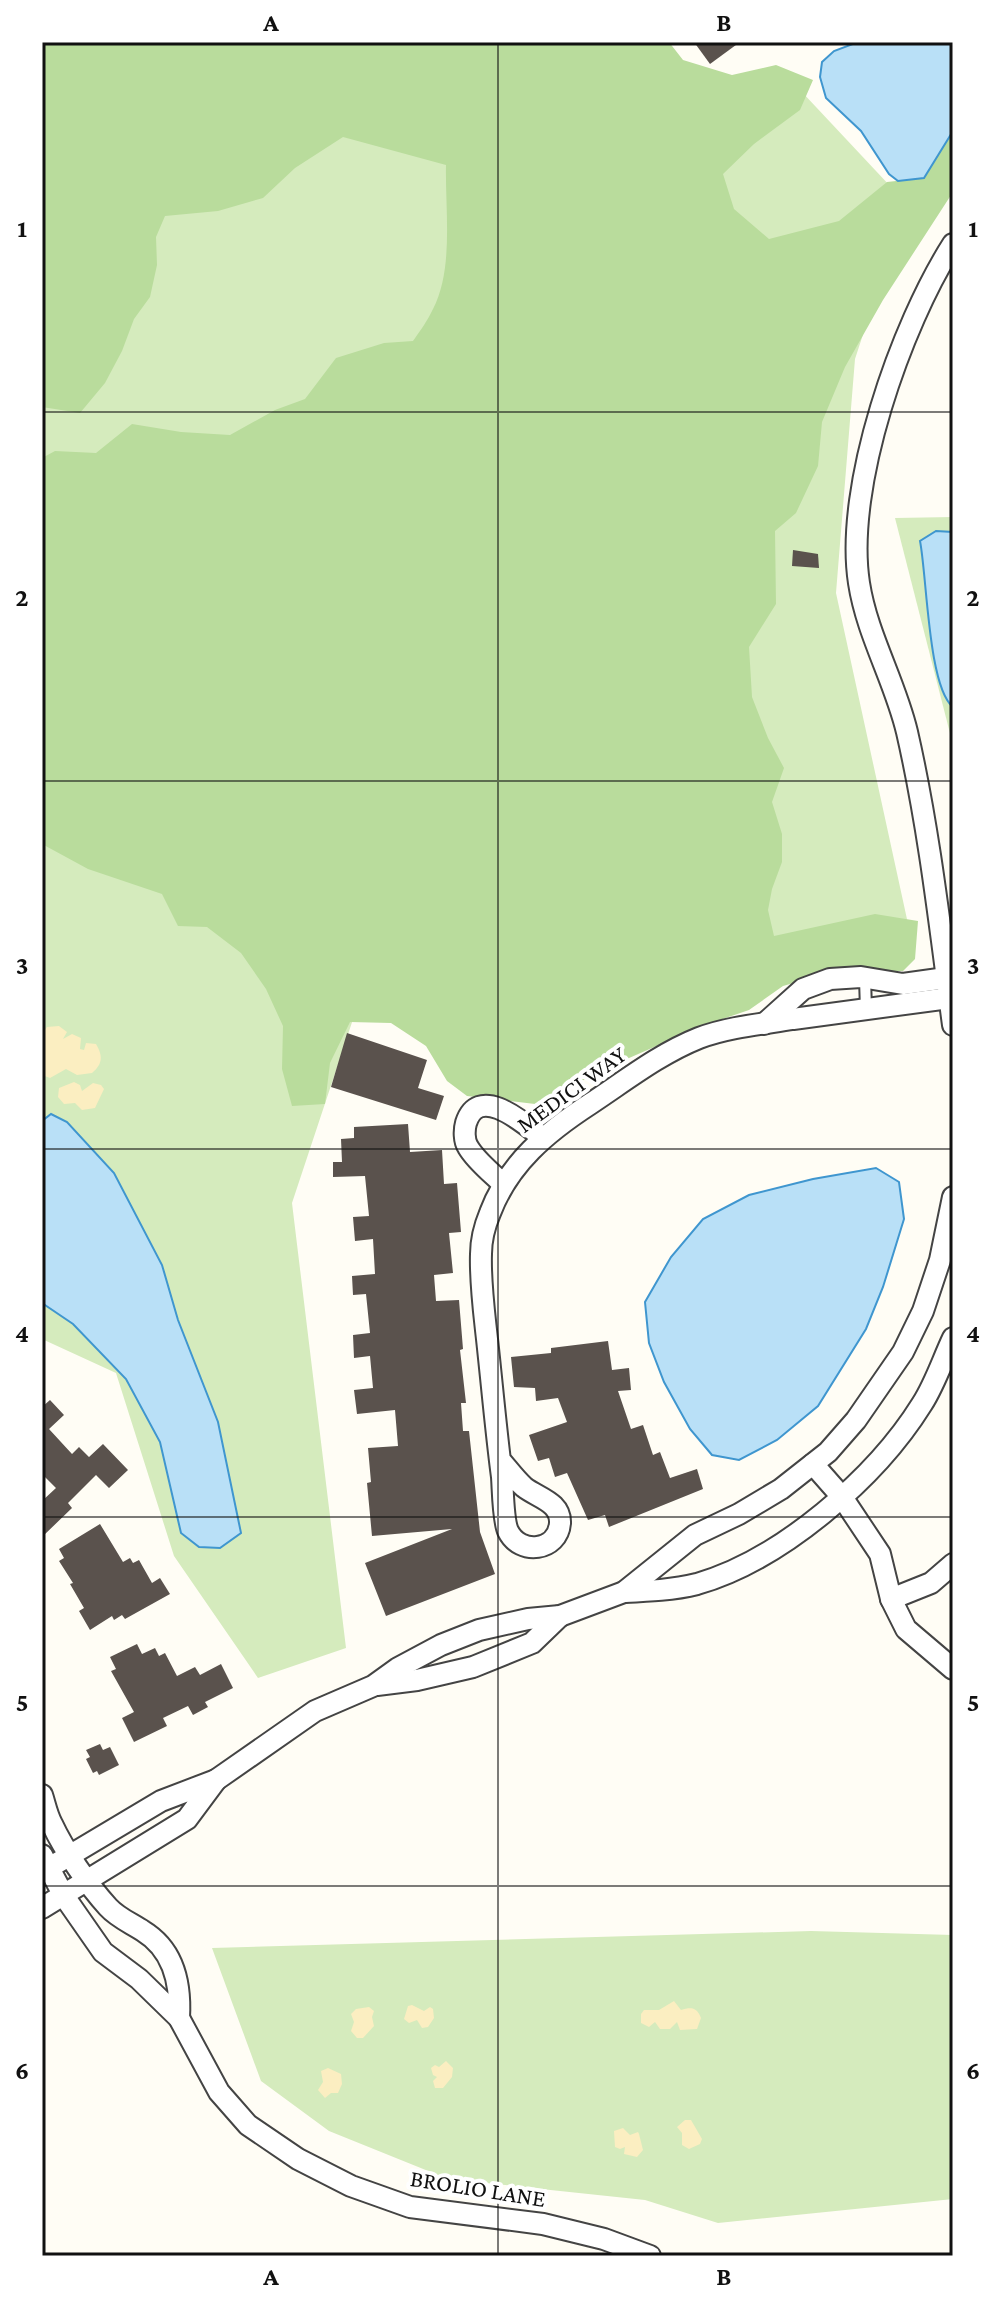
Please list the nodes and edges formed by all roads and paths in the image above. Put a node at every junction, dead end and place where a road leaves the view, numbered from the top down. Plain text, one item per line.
1 (953, 244) edge
2 (865, 978) junction
3 (805, 988) junction
4 (948, 988) junction
5 (866, 1010) junction
6 (809, 1017) junction
7 (764, 1024) junction
8 (953, 1025) edge
9 (543, 1138) junction
10 (503, 1184) junction
11 (953, 1197) edge
12 (953, 1338) edge
13 (500, 1460) dead end
14 (813, 1464) junction
15 (842, 1497) junction
16 (953, 1564) edge
17 (624, 1592) junction
18 (891, 1599) junction
19 (560, 1616) junction
20 (953, 1669) edge
21 (373, 1686) junction
22 (216, 1780) junction
23 (42, 1795) edge
24 (71, 1855) junction
25 (44, 1865) edge
26 (88, 1880) junction
27 (64, 1896) junction
28 (42, 1908) edge
29 (179, 2018) junction
30 (650, 2256) edge

1 - 4 street
2 - 3 street, MEDICI WAY
2 - 4 street, MEDICI WAY
2 - 5 lane
3 - 6 lane
3 - 7 street, MEDICI WAY
4 - 5 street, MEDICI WAY
4 - 8 street
5 - 6 street, MEDICI WAY
6 - 7 street, MEDICI WAY
7 - 9 street, MEDICI WAY
9 - 10 street, MEDICI WAY
9 - 10 street
10 - 13 street, MEDICI WAY
11 - 14 street
12 - 15 street
14 - 15 street
14 - 17 street
15 - 17 street
15 - 18 street
16 - 18 street
17 - 19 street
18 - 20 street
19 - 21 street
19 - 21 street
21 - 22 street
22 - 24 street
22 - 26 street
23 - 24 street, BROLIO LANE
24 - 25 street
24 - 26 street, BROLIO LANE
25 - 27 street, BROLIO LANE
26 - 27 street
26 - 29 street, BROLIO LANE
27 - 28 street
27 - 29 street, BROLIO LANE
29 - 30 street, BROLIO LANE

